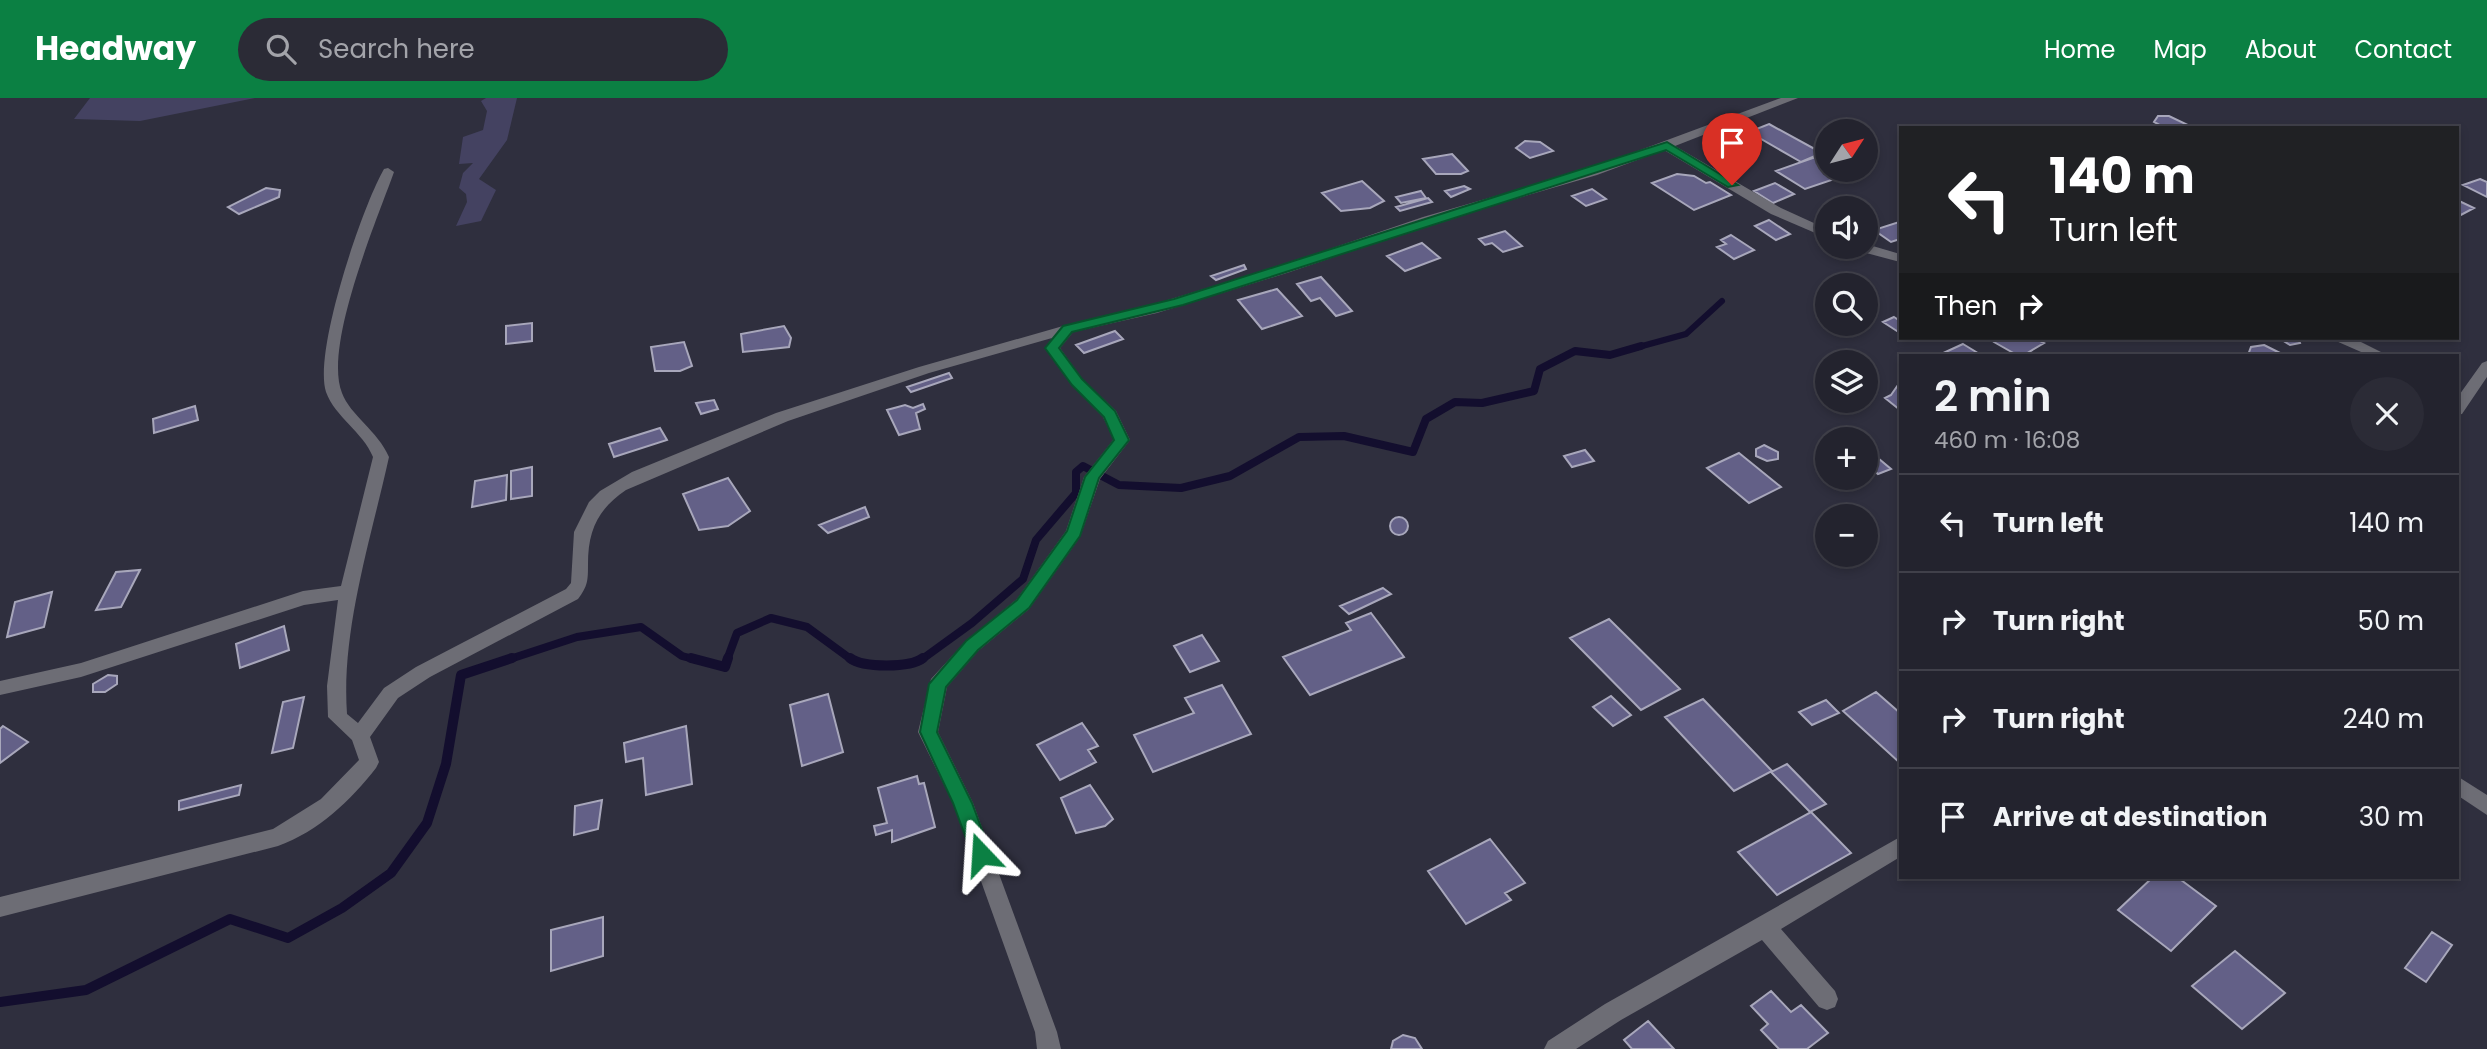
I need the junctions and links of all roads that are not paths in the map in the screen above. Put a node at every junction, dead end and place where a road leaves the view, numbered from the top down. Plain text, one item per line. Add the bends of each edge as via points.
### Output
1 (1792, 98) edge
2 (1667, 146) junction
3 (388, 172) dead end
4 (1815, 229) edge
5 (1878, 252) edge
6 (1899, 258) edge
7 (1068, 329) junction
8 (2346, 340) edge
9 (2378, 354) edge
10 (2487, 366) edge
11 (2462, 395) edge
12 (348, 592) junction
13 (0, 688) edge
14 (360, 736) junction
15 (2459, 785) edge
16 (2487, 806) edge
17 (1899, 847) edge
18 (0, 907) edge
19 (1765, 927) junction
20 (1827, 999) dead end
21 (1049, 1049) edge
22 (1556, 1049) edge

1 - 2 street
2 - 4 street via 1776,211
2 - 7 street via 1178,302
3 - 12 street via 342,299 331,370 333,392 377,444 381,457
5 - 6 street
7 - 14 street via 782,417 618,485 600,500 585,523 580,535 580,584 572,594 391,693
7 - 21 street via 1052,348 1110,415 1122,440 1092,477 1074,533 1023,604 972,646 938,684 928,732 962,803
8 - 9 street
10 - 11 street
12 - 13 street via 303,598 81,670
12 - 14 street via 336,686 338,717
14 - 18 street via 369,762 344,794 316,817 278,837
15 - 16 street
17 - 19 street
19 - 20 street
19 - 22 street

